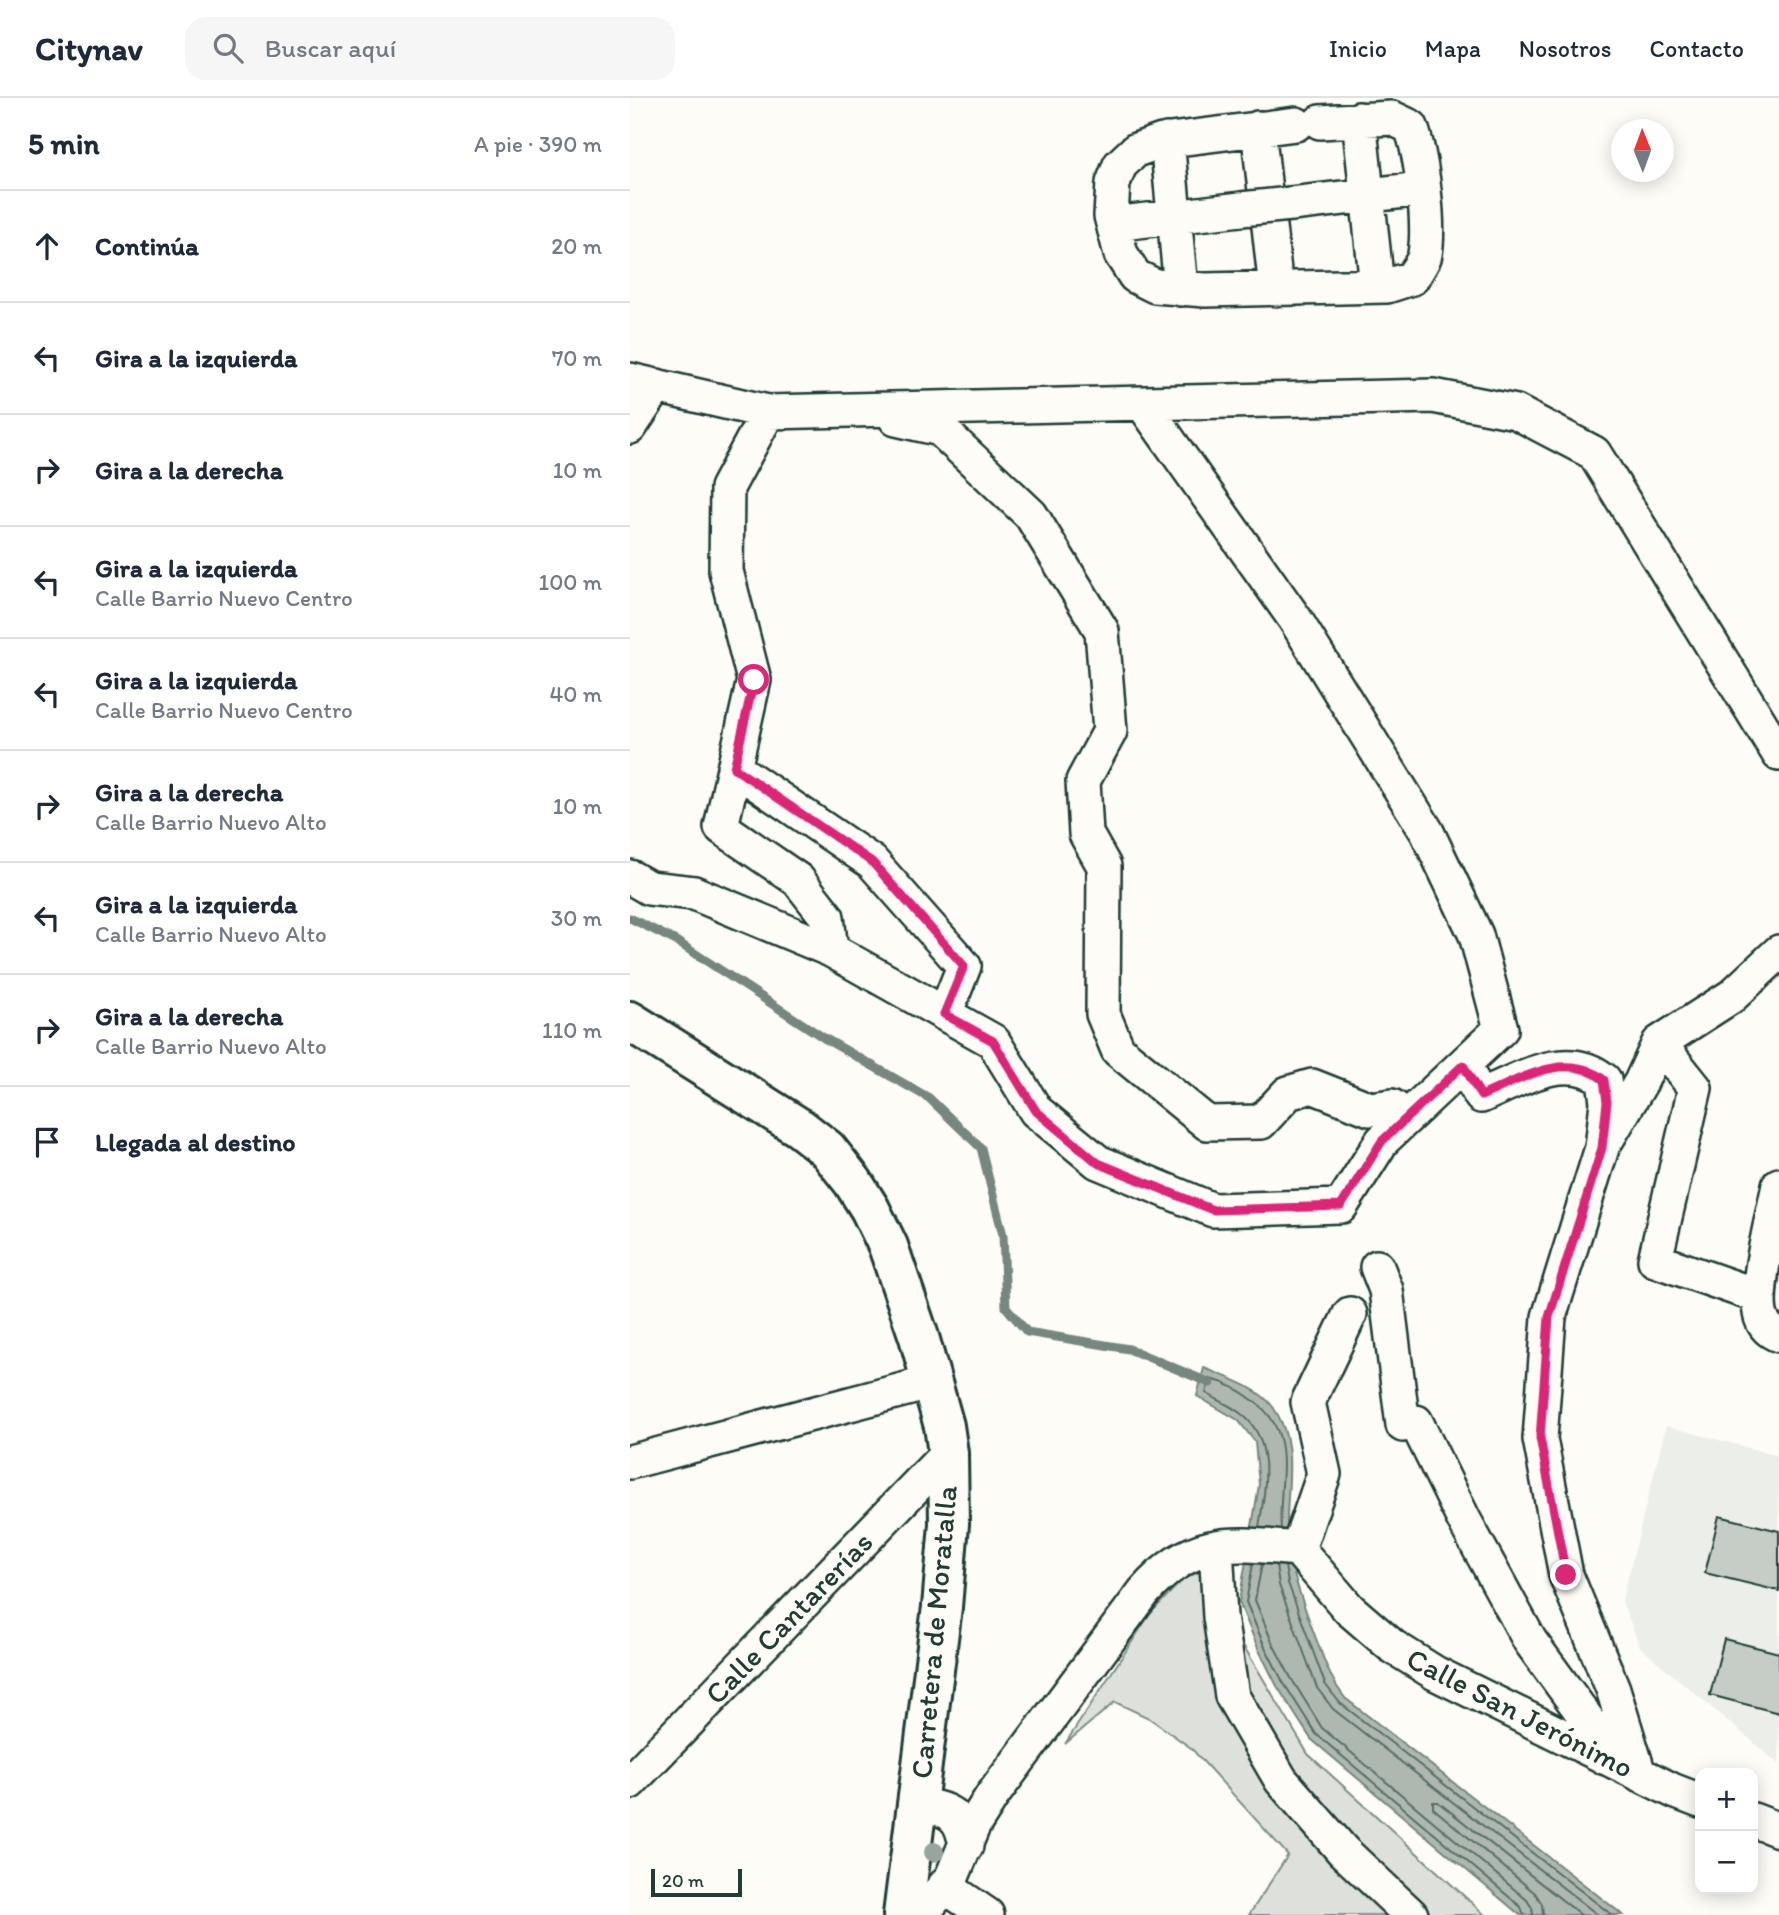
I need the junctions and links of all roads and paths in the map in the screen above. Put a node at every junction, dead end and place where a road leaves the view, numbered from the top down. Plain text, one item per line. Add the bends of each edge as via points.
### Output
1 (1359, 119) junction
2 (1258, 128) junction
3 (1167, 140) junction
4 (1422, 189) junction
5 (1366, 196) junction
6 (1174, 217) junction
7 (1113, 224) junction
8 (1377, 286) junction
9 (1181, 289) junction
10 (1276, 289) junction
11 (643, 383) edge
12 (1143, 404) junction
13 (856, 409) junction
14 (768, 412) junction
15 (630, 427) edge
16 (1779, 754) edge
17 (734, 768) junction
18 (630, 877) edge
19 (831, 950) junction
20 (1779, 952) edge
21 (944, 1014) junction
22 (630, 1021) edge
23 (1659, 1043) junction
24 (1463, 1065) junction
25 (1407, 1117) junction
26 (1602, 1148) junction
27 (1779, 1185) edge
28 (1377, 1267) dead end
29 (1758, 1296) junction
30 (1350, 1314) dead end
31 (1779, 1335) edge
32 (933, 1382) junction
33 (948, 1454) junction
34 (630, 1462) edge
35 (1232, 1546) junction
36 (1294, 1549) junction
37 (1606, 1758) junction
38 (1639, 1774) junction
39 (630, 1782) edge
40 (992, 1796) junction
41 (1695, 1799) edge
42 (927, 1806) junction
43 (1758, 1822) edge
44 (1779, 1830) edge
45 (966, 1846) junction
46 (911, 1861) junction
47 (946, 1887) junction
48 (903, 1915) edge
49 (921, 1915) edge
50 (987, 1915) edge
51 (1411, 1915) edge

1 - 2 street
1 - 4 street via 1392,118 1411,127 1418,145
1 - 5 street
2 - 3 street
2 - 10 street
3 - 6 street
3 - 7 street via 1136,150 1120,165 1113,183
4 - 5 street
4 - 8 street via 1425,257 1412,278
5 - 6 street, bridge
5 - 8 street
6 - 7 street
6 - 9 street
7 - 9 street via 1121,254 1135,276 1155,286
8 - 10 street
9 - 10 street
11 - 14 street
11 - 15 street
12 - 13 street
12 - 16 street via 1433,396 1517,412 1594,453
12 - 24 street via 1295,619 1427,832 1476,935 1501,1029
13 - 14 street
13 - 25 street via 940,429 1031,515 1102,631 1110,731 1083,781 1086,834 1104,866 1103,1014 1118,1050 1208,1123 1261,1122 1289,1093 1312,1086 1370,1109 1392,1106
14 - 17 street via 727,488 726,571 754,680
17 - 19 street via 721,827 798,880 827,917
17 - 21 street via 872,862 964,966
18 - 19 street via 649,888 694,893
19 - 21 street
20 - 23 street via 1732,996
21 - 25 street via 993,1041 1036,1111 1098,1163 1213,1210 1341,1206 1382,1141
22 - 32 main road, Carretera de Moratalla via 827,1149 870,1209 888,1246
23 - 26 street
23 - 29 street via 1695,1088 1655,1260
24 - 25 street
24 - 26 street via 1481,1096 1546,1069 1572,1065 1593,1071 1604,1080 1607,1102
26 - 38 street via 1549,1317 1540,1438 1566,1575 1613,1689
27 - 29 street
28 - 37 street via 1386,1290 1404,1425 1416,1422 1530,1641 1592,1726
29 - 31 street via 1761,1318 1770,1332
30 - 36 street via 1308,1402 1324,1474
32 - 33 main road, Carretera de Moratalla
32 - 34 street
33 - 39 street, Calle Cantarerías
33 - 42 main road, Carretera de Moratalla via 947,1556
35 - 36 street
35 - 40 street via 1182,1557 1160,1574
35 - 51 street via 1220,1617 1232,1696 1281,1780 1343,1851
36 - 37 street, Calle San Jerónimo via 1349,1609 1392,1646 1434,1673
37 - 38 street, Calle San Jerónimo
38 - 41 street, Calle San Jerónimo
40 - 42 street via 967,1804
40 - 45 street
42 - 45 street via 954,1816
42 - 46 main road, Carretera de Moratalla
43 - 44 street
45 - 47 street
46 - 47 street via 911,1883 916,1891 932,1895
46 - 48 main road, Carretera de Moratalla
47 - 49 street
47 - 50 street

